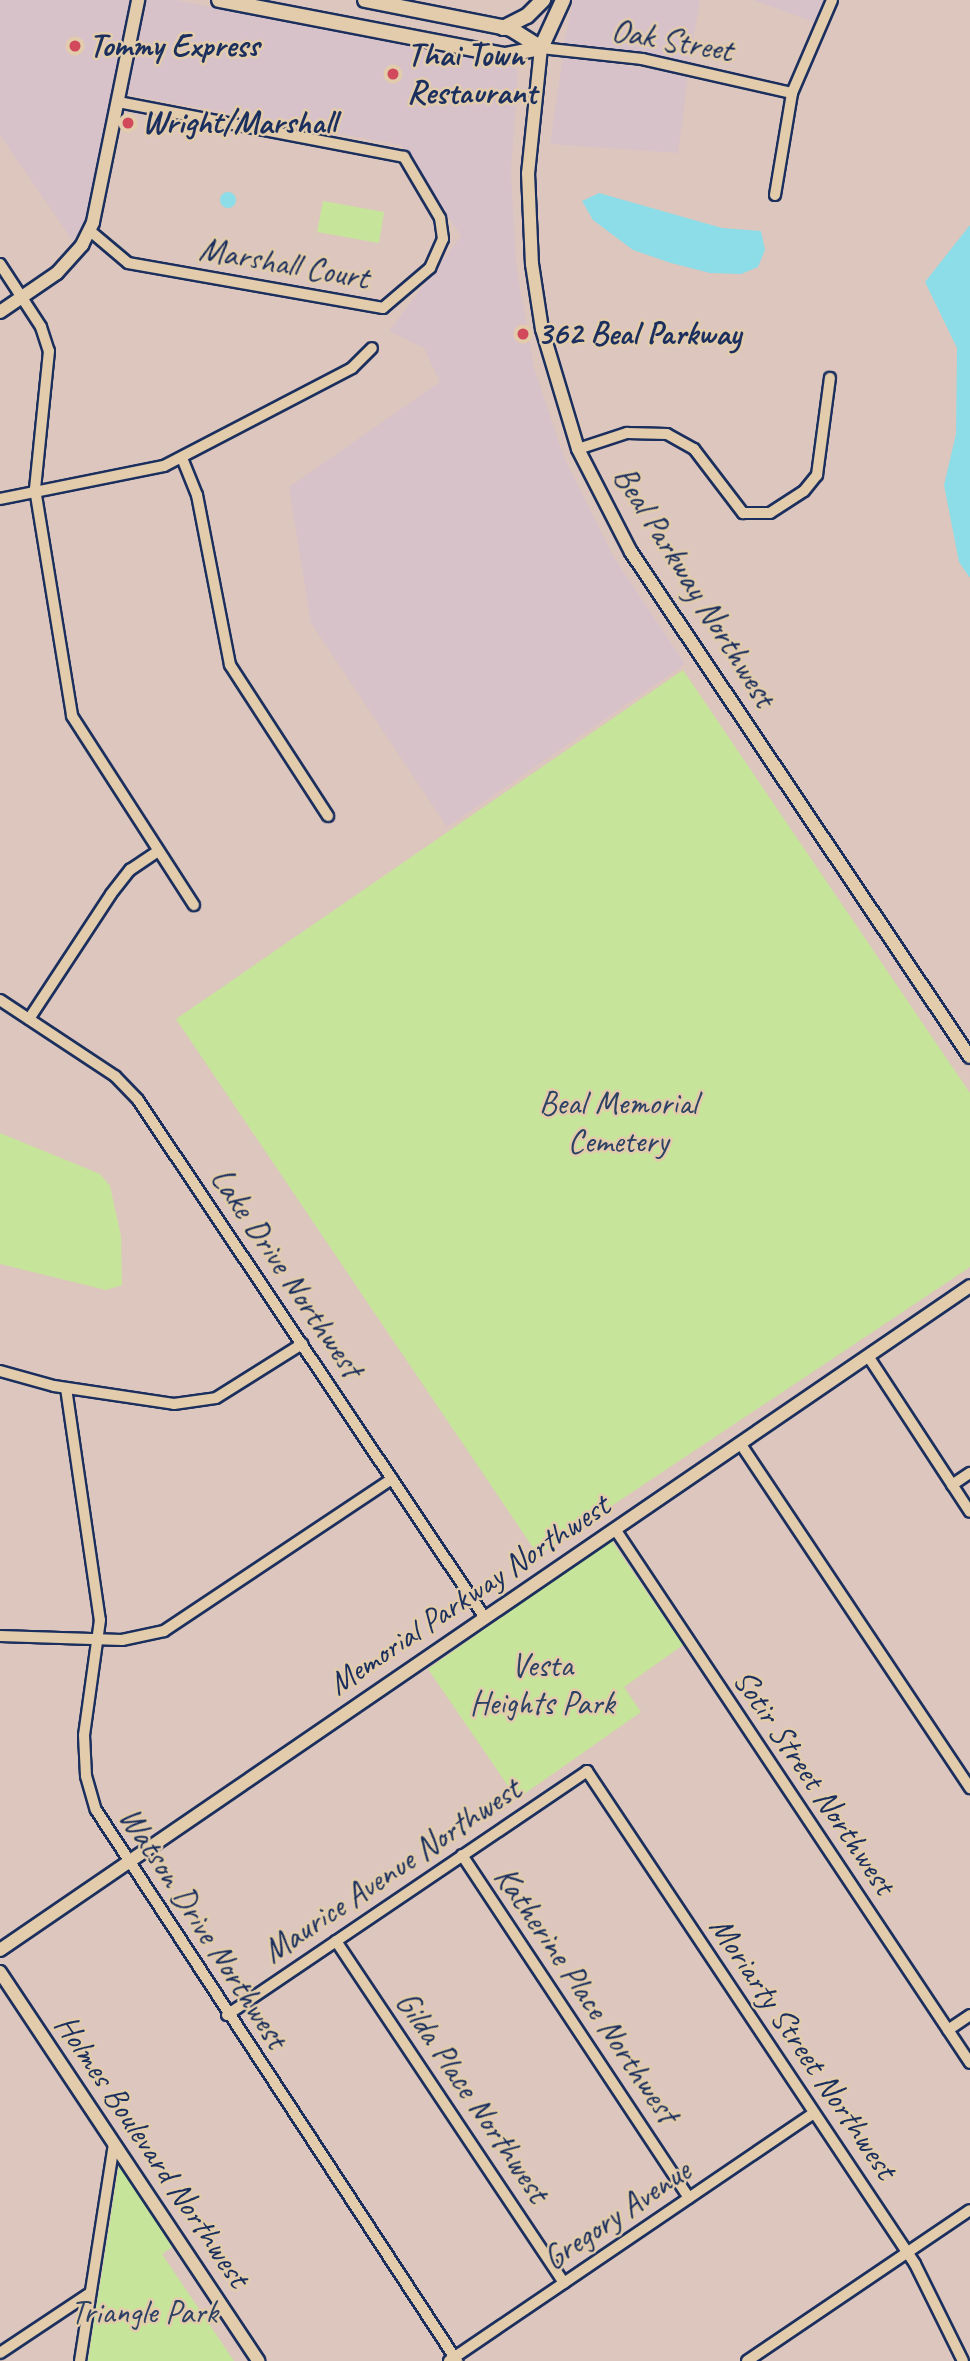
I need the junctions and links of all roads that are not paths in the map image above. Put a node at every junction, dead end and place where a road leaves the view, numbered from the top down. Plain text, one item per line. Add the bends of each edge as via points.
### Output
1 (138, 0) edge
2 (219, 0) edge
3 (269, 0) edge
4 (365, 0) edge
5 (545, 0) edge
6 (564, 0) edge
7 (832, 0) edge
8 (240, 4) junction
9 (503, 27) junction
10 (541, 48) junction
11 (792, 93) junction
12 (119, 102) junction
13 (775, 195) dead end
14 (89, 230) junction
15 (0, 264) edge
16 (23, 296) junction
17 (0, 312) edge
18 (372, 348) dead end
19 (830, 377) dead end
20 (578, 449) junction
21 (182, 458) junction
22 (35, 489) junction
23 (0, 499) edge
24 (328, 816) dead end
25 (157, 852) junction
26 (194, 905) dead end
27 (0, 1000) edge
28 (29, 1019) junction
29 (970, 1056) edge
30 (970, 1286) edge
31 (302, 1344) junction
32 (868, 1356) junction
33 (0, 1371) edge
34 (66, 1388) junction
35 (740, 1443) junction
36 (970, 1473) edge
37 (392, 1479) junction
38 (952, 1485) junction
39 (970, 1512) edge
40 (615, 1530) junction
41 (485, 1618) junction
42 (0, 1636) edge
43 (96, 1640) junction
44 (587, 1771) joint
45 (970, 1788) edge
46 (462, 1855) junction
47 (127, 1864) junction
48 (336, 1941) junction
49 (0, 1950) edge
50 (0, 1972) edge
51 (227, 2015) junction
52 (970, 2015) edge
53 (948, 2030) junction
54 (970, 2063) edge
55 (814, 2113) junction
56 (114, 2145) junction
57 (690, 2198) junction
58 (970, 2210) edge
59 (907, 2253) junction
60 (564, 2283) junction
61 (90, 2293) junction
62 (0, 2353) edge
63 (453, 2360) edge
64 (80, 2361) edge
65 (258, 2361) edge
66 (747, 2361) edge
67 (963, 2361) edge

1 - 12 street
2 - 8 main road
3 - 8 main road
4 - 9 main road
5 - 9 main road via 527,16
5 - 10 main road, Beal Parkway Northwest
6 - 10 main road, Beal Parkway Northwest
7 - 11 street
8 - 10 main road via 505,55
9 - 10 main road
10 - 11 street, Oak Street via 642,59
10 - 20 street, Beal Parkway Northwest via 528,173 532,264 542,329
11 - 13 street
12 - 14 street via 100,203
12 - 14 street, Marshall Court via 404,157 440,218 443,239 430,268 383,308 128,263
14 - 16 street via 57,274
15 - 16 street
16 - 17 street
16 - 22 street via 41,327 50,360
18 - 21 street via 352,369
19 - 20 street via 817,475 804,491 770,513 743,513 694,449 667,434 627,433
20 - 29 street, Beal Parkway Northwest via 631,552
21 - 22 street via 149,471
21 - 24 street via 197,495 230,665
22 - 23 street
22 - 25 street via 72,716
25 - 26 street
25 - 28 street via 130,870 111,894
27 - 28 street, Lake Drive Northwest
28 - 31 street, Lake Drive Northwest via 115,1076 138,1100
30 - 32 street, Memorial Parkway Northwest
31 - 34 street via 237,1388 209,1399 174,1404
31 - 37 street, Lake Drive Northwest
32 - 35 street, Memorial Parkway Northwest
32 - 38 street
33 - 34 street
34 - 43 street, Watson Drive Northwest via 100,1620
35 - 40 street, Memorial Parkway Northwest
35 - 45 street
36 - 38 street
37 - 41 street, Lake Drive Northwest
37 - 43 street via 176,1626 137,1639
38 - 39 street
40 - 41 street, Memorial Parkway Northwest
40 - 53 street, Sotir Street Northwest
41 - 47 street, Memorial Parkway Northwest
42 - 43 street
43 - 47 street, Watson Drive Northwest via 84,1759 96,1810
44 - 46 street, Maurice Avenue Northwest
44 - 55 street, Moriarty Street Northwest
46 - 48 street, Maurice Avenue Northwest
46 - 57 street, Katherine Place Northwest
47 - 49 street, Memorial Parkway Northwest
47 - 51 street, Watson Drive Northwest
48 - 51 street, Maurice Avenue Northwest
48 - 60 street, Gilda Place Northwest
50 - 56 street, Holmes Boulevard Northwest
51 - 63 street, Watson Drive Northwest
52 - 53 street
53 - 54 street, Sotir Street Northwest
55 - 57 street, Gregory Avenue
55 - 59 street, Moriarty Street Northwest
56 - 61 street
56 - 65 street, Holmes Boulevard Northwest
57 - 60 street, Gregory Avenue
58 - 59 street
59 - 66 street
59 - 67 street, Moriarty Street Northwest
60 - 63 street, Gregory Avenue
61 - 62 street
61 - 64 street

